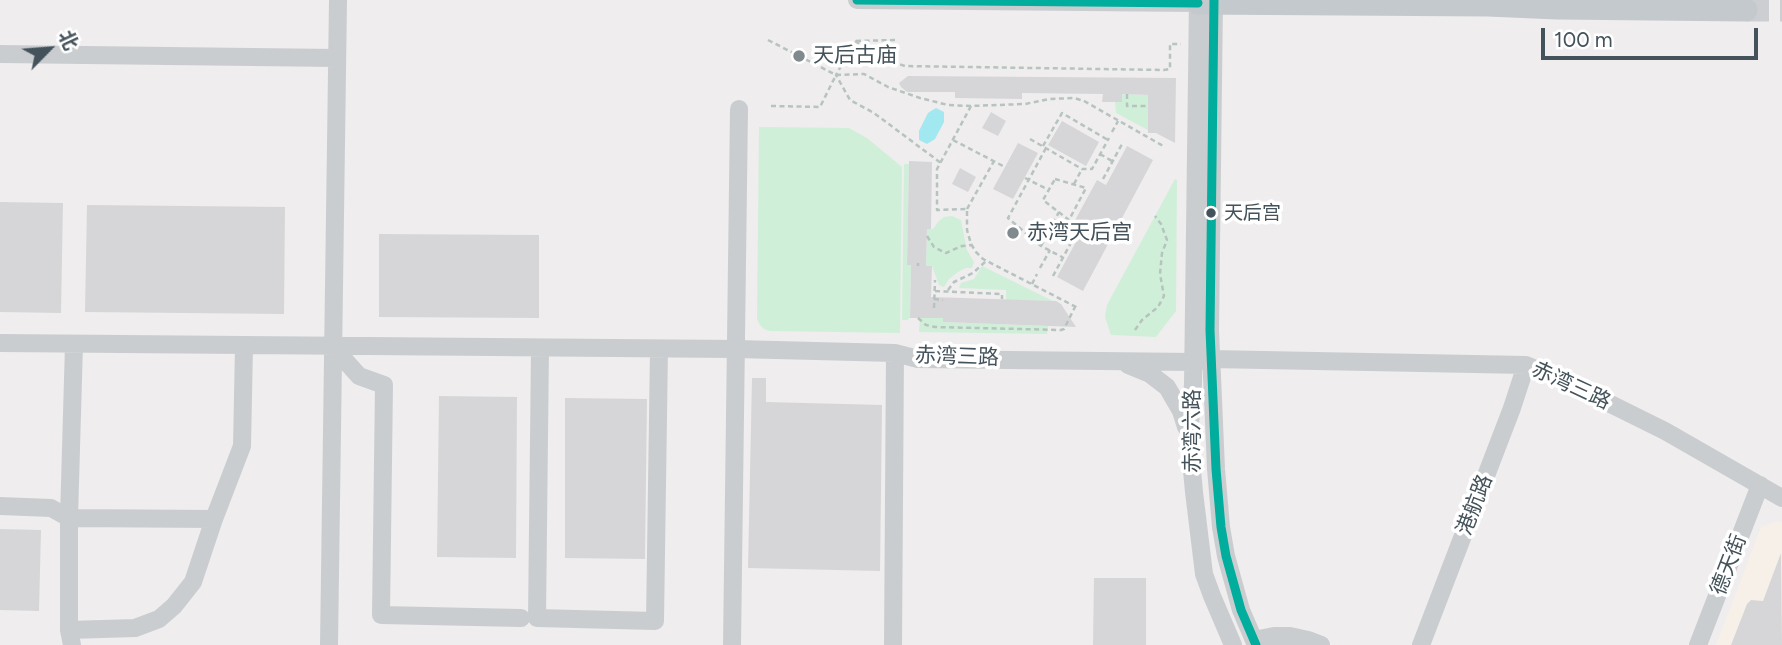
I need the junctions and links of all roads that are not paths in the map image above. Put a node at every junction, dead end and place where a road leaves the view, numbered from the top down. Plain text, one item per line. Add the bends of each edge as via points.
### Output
1 (338, 0) edge
2 (857, 0) edge
3 (1206, 2) edge
4 (1746, 10) tunnel mouth
5 (0, 54) edge
6 (337, 58) junction
7 (739, 109) dead end
8 (0, 343) edge
9 (74, 344) junction
10 (244, 346) junction
11 (333, 347) junction
12 (540, 348) junction
13 (659, 349) junction
14 (736, 349) junction
15 (895, 353) junction
16 (1199, 357) junction
17 (1114, 360) junction
18 (1526, 365) junction
19 (1189, 439) junction
20 (1760, 485) junction
21 (1782, 498) edge
22 (0, 506) edge
23 (69, 518) junction
24 (214, 519) junction
25 (521, 618) dead end
26 (71, 637) edge
27 (1255, 643) edge
28 (329, 645) edge
29 (733, 645) edge
30 (893, 645) edge
31 (1233, 645) edge
32 (1321, 645) edge
33 (1421, 645) edge
34 (1698, 645) edge

1 - 6 street
2 - 3 street
3 - 4 main road
3 - 16 street, 赤湾六路
5 - 6 street
6 - 11 street
7 - 14 street
8 - 9 street
9 - 10 street
9 - 23 street
10 - 11 street
10 - 24 street via 242,446
11 - 12 street
11 - 25 street via 359,376 384,385 381,615
11 - 28 street
12 - 13 street
12 - 13 street via 537,618 655,621
13 - 14 street
14 - 15 street
14 - 29 street
15 - 16 street, 赤湾三路 via 919,348
15 - 17 street, 赤湾三路 via 918,359
15 - 30 street
16 - 17 street, 赤湾三路
16 - 18 street, 赤湾三路
16 - 19 street, 赤湾六路
16 - 27 street, 赤湾六路 via 1221,527 1232,581
17 - 19 street via 1150,374 1167,387 1181,411
18 - 20 street, 赤湾三路 via 1665,431
18 - 33 street, 港航路
19 - 31 street, 赤湾六路 via 1205,574
20 - 21 street, 赤湾三路
20 - 34 street, 德天街
22 - 23 street via 51,508
23 - 24 street
23 - 26 street
24 - 26 street via 193,582 159,619 135,628
27 - 32 street via 1290,636

